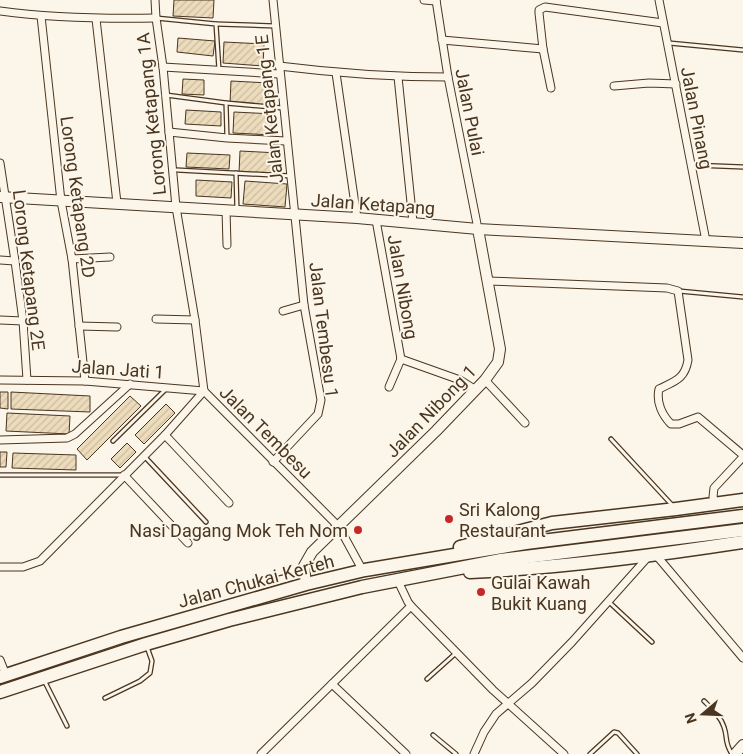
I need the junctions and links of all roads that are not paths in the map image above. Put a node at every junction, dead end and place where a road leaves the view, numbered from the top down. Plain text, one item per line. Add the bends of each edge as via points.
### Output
1 (155, 0) edge
2 (272, 0) edge
3 (424, 0) edge
4 (436, 0) edge
5 (659, 0) edge
6 (0, 11) edge
7 (41, 16) junction
8 (156, 18) junction
9 (96, 19) junction
10 (663, 23) junction
11 (216, 24) junction
12 (275, 26) junction
13 (442, 40) junction
14 (667, 43) junction
15 (543, 49) junction
16 (743, 50) edge
17 (163, 67) junction
18 (219, 70) junction
19 (279, 70) junction
20 (336, 73) junction
21 (398, 77) junction
22 (448, 77) junction
23 (676, 84) junction
24 (614, 86) dead end
25 (551, 88) dead end
26 (166, 95) junction
27 (226, 103) junction
28 (283, 108) junction
29 (170, 132) junction
30 (227, 138) junction
31 (286, 141) junction
32 (0, 163) edge
33 (691, 165) junction
34 (743, 167) edge
35 (177, 170) dead end
36 (236, 173) junction
37 (291, 176) junction
38 (2, 197) edge
39 (61, 201) junction
40 (117, 203) junction
41 (176, 207) junction
42 (226, 210) junction
43 (237, 211) junction
44 (296, 215) junction
45 (357, 218) junction
46 (376, 220) junction
47 (413, 222) junction
48 (478, 229) junction
49 (706, 241) junction
50 (743, 243) edge
51 (227, 245) dead end
52 (110, 257) dead end
53 (72, 259) junction
54 (0, 260) edge
55 (15, 260) junction
56 (488, 281) junction
57 (678, 291) junction
58 (743, 297) edge
59 (304, 305) junction
60 (283, 311) dead end
61 (156, 319) dead end
62 (0, 320) edge
63 (195, 320) junction
64 (22, 321) junction
65 (79, 326) junction
66 (117, 327) dead end
67 (401, 359) junction
68 (0, 380) edge
69 (27, 380) junction
70 (485, 380) junction
71 (85, 381) junction
72 (130, 384) junction
73 (390, 386) dead end
74 (167, 388) junction
75 (476, 390) junction
76 (204, 391) junction
77 (525, 423) dead end
78 (165, 435) junction
79 (612, 439) dead end
80 (0, 440) edge
81 (112, 441) dead end
82 (144, 455) junction
83 (743, 456) edge
84 (273, 462) junction
85 (0, 474) edge
86 (124, 475) junction
87 (743, 500) edge
88 (229, 503) dead end
89 (716, 504) junction
90 (676, 509) junction
91 (743, 516) edge
92 (206, 522) dead end
93 (339, 527) junction
94 (743, 530) edge
95 (743, 542) edge
96 (188, 543) dead end
97 (652, 556) junction
98 (0, 566) edge
99 (364, 571) junction
100 (428, 573) junction
101 (397, 579) junction
102 (306, 584) junction
103 (608, 601) junction
104 (411, 606) junction
105 (652, 642) dead end
106 (146, 644) junction
107 (456, 653) junction
108 (743, 658) edge
109 (0, 660) edge
110 (3, 676) edge
111 (44, 678) junction
112 (427, 679) dead end
113 (332, 684) junction
114 (0, 692) edge
115 (105, 698) dead end
116 (704, 701) dead end
117 (508, 704) junction
118 (67, 726) dead end
119 (433, 735) dead end
120 (743, 745) edge
121 (261, 754) edge
122 (406, 754) edge
123 (456, 754) edge
124 (474, 754) edge
125 (564, 754) edge
126 (590, 754) edge
127 (637, 754) edge
128 (733, 754) edge

1 - 8 street, Lorong Ketapang 1A
2 - 12 street, Jalan Ketapang 1E
3 - 4 street
4 - 13 street, Jalan Pulai
5 - 10 street, Jalan Pinang
6 - 7 street
7 - 9 street
7 - 39 street, Lorong Ketapang 2D
8 - 9 street
8 - 11 lane
8 - 17 street, Lorong Ketapang 1A
9 - 40 street
10 - 14 street, Jalan Pinang
10 - 15 street via 544,7 539,10
11 - 12 lane
11 - 18 lane
12 - 19 street, Jalan Ketapang 1E
13 - 15 street
13 - 22 street, Jalan Pulai
14 - 16 lane
14 - 23 street, Jalan Pinang
15 - 25 street
17 - 18 street
17 - 26 street, Lorong Ketapang 1A
18 - 19 street
19 - 20 street
19 - 28 street, Jalan Ketapang 1E
20 - 21 street
20 - 45 street
21 - 22 street
21 - 47 street
22 - 48 street, Jalan Pulai
23 - 24 street
23 - 33 street, Jalan Pinang
26 - 27 lane
26 - 29 street, Lorong Ketapang 1A
27 - 28 lane
27 - 30 lane
28 - 31 street, Jalan Ketapang 1E
29 - 30 street
29 - 41 street, Lorong Ketapang 1A
30 - 31 street
31 - 37 street, Jalan Ketapang 1E
32 - 38 street, Lorong Ketapang 2E
33 - 34 lane
33 - 49 street, Jalan Pinang
35 - 36 lane
36 - 37 lane
36 - 43 lane
37 - 44 street, Jalan Ketapang 1E
38 - 39 street, Jalan Ketapang
38 - 55 street, Lorong Ketapang 2E
39 - 40 street, Jalan Ketapang
39 - 53 street, Lorong Ketapang 2D
40 - 41 street, Jalan Ketapang
41 - 42 street, Jalan Ketapang
41 - 63 street, Jalan Tembesu
42 - 43 street, Jalan Ketapang
42 - 51 street
43 - 44 street, Jalan Ketapang
44 - 45 street, Jalan Ketapang
44 - 59 street, Jalan Tembesu 1
45 - 46 street, Jalan Ketapang
46 - 47 street, Jalan Ketapang
46 - 67 street, Jalan Nibong
47 - 48 street, Jalan Ketapang
48 - 49 street, Jalan Ketapang
48 - 56 street, Jalan Nibong 1
49 - 50 street, Jalan Ketapang
52 - 53 street
53 - 65 street, Lorong Ketapang 2D
54 - 55 street
55 - 64 street, Lorong Ketapang 2E
56 - 57 street
56 - 70 street, Jalan Nibong 1 via 500,349 498,362
57 - 58 lane
57 - 83 street via 688,360 680,378 659,389 657,397 665,418 672,424 679,424 698,417
59 - 60 street
59 - 84 street, Jalan Tembesu 1 via 321,400 318,414
61 - 63 street
62 - 64 street
63 - 76 street, Jalan Tembesu
64 - 69 street, Lorong Ketapang 2E
65 - 66 street
65 - 71 street, Lorong Ketapang 2D
67 - 73 street
67 - 75 street via 460,380
68 - 69 street, Jalan Jati 1
69 - 71 street, Jalan Jati 1
70 - 75 street, Jalan Nibong 1
70 - 77 street
71 - 72 street, Jalan Jati 1
72 - 74 street, Jalan Jati 1
72 - 80 street via 76,434 66,438
74 - 76 street, Jalan Jati 1
74 - 81 lane
75 - 93 street, Jalan Nibong 1
76 - 78 street
76 - 84 street, Jalan Tembesu
78 - 82 street
78 - 88 street
79 - 90 lane
82 - 86 street
82 - 92 lane
83 - 89 street via 714,488
84 - 93 street, Jalan Tembesu
85 - 86 lane
86 - 96 street
86 - 98 street via 40,561 23,567
87 - 89 highway
89 - 90 highway
90 - 99 highway via 552,523
91 - 99 highway, Jalan Chukai-Kerteh via 526,543
93 - 99 street, Jalan Tembesu
93 - 102 street, Jalan Nibong 1 via 312,552 304,566
94 - 100 highway, Jalan Chukai-Kerteh via 501,560
95 - 97 highway
97 - 100 highway via 562,567
97 - 103 street
97 - 108 street
99 - 102 highway, Jalan Chukai-Kerteh
100 - 101 highway, Jalan Chukai-Kerteh
101 - 104 street
101 - 106 highway, Jalan Chukai-Kerteh
102 - 110 highway, Jalan Chukai-Kerteh via 120,637
103 - 105 lane
103 - 117 street via 532,683
104 - 107 street
104 - 113 street
106 - 111 highway, Jalan Chukai-Kerteh
106 - 115 lane via 152,661 150,673
107 - 112 lane
107 - 117 street
109 - 110 street
111 - 114 highway, Jalan Chukai-Kerteh
111 - 118 lane
113 - 121 street
113 - 122 street
116 - 128 lane via 718,715 726,743
117 - 124 street via 496,714
117 - 125 street
119 - 123 lane
120 - 128 street
126 - 127 lane via 614,732

